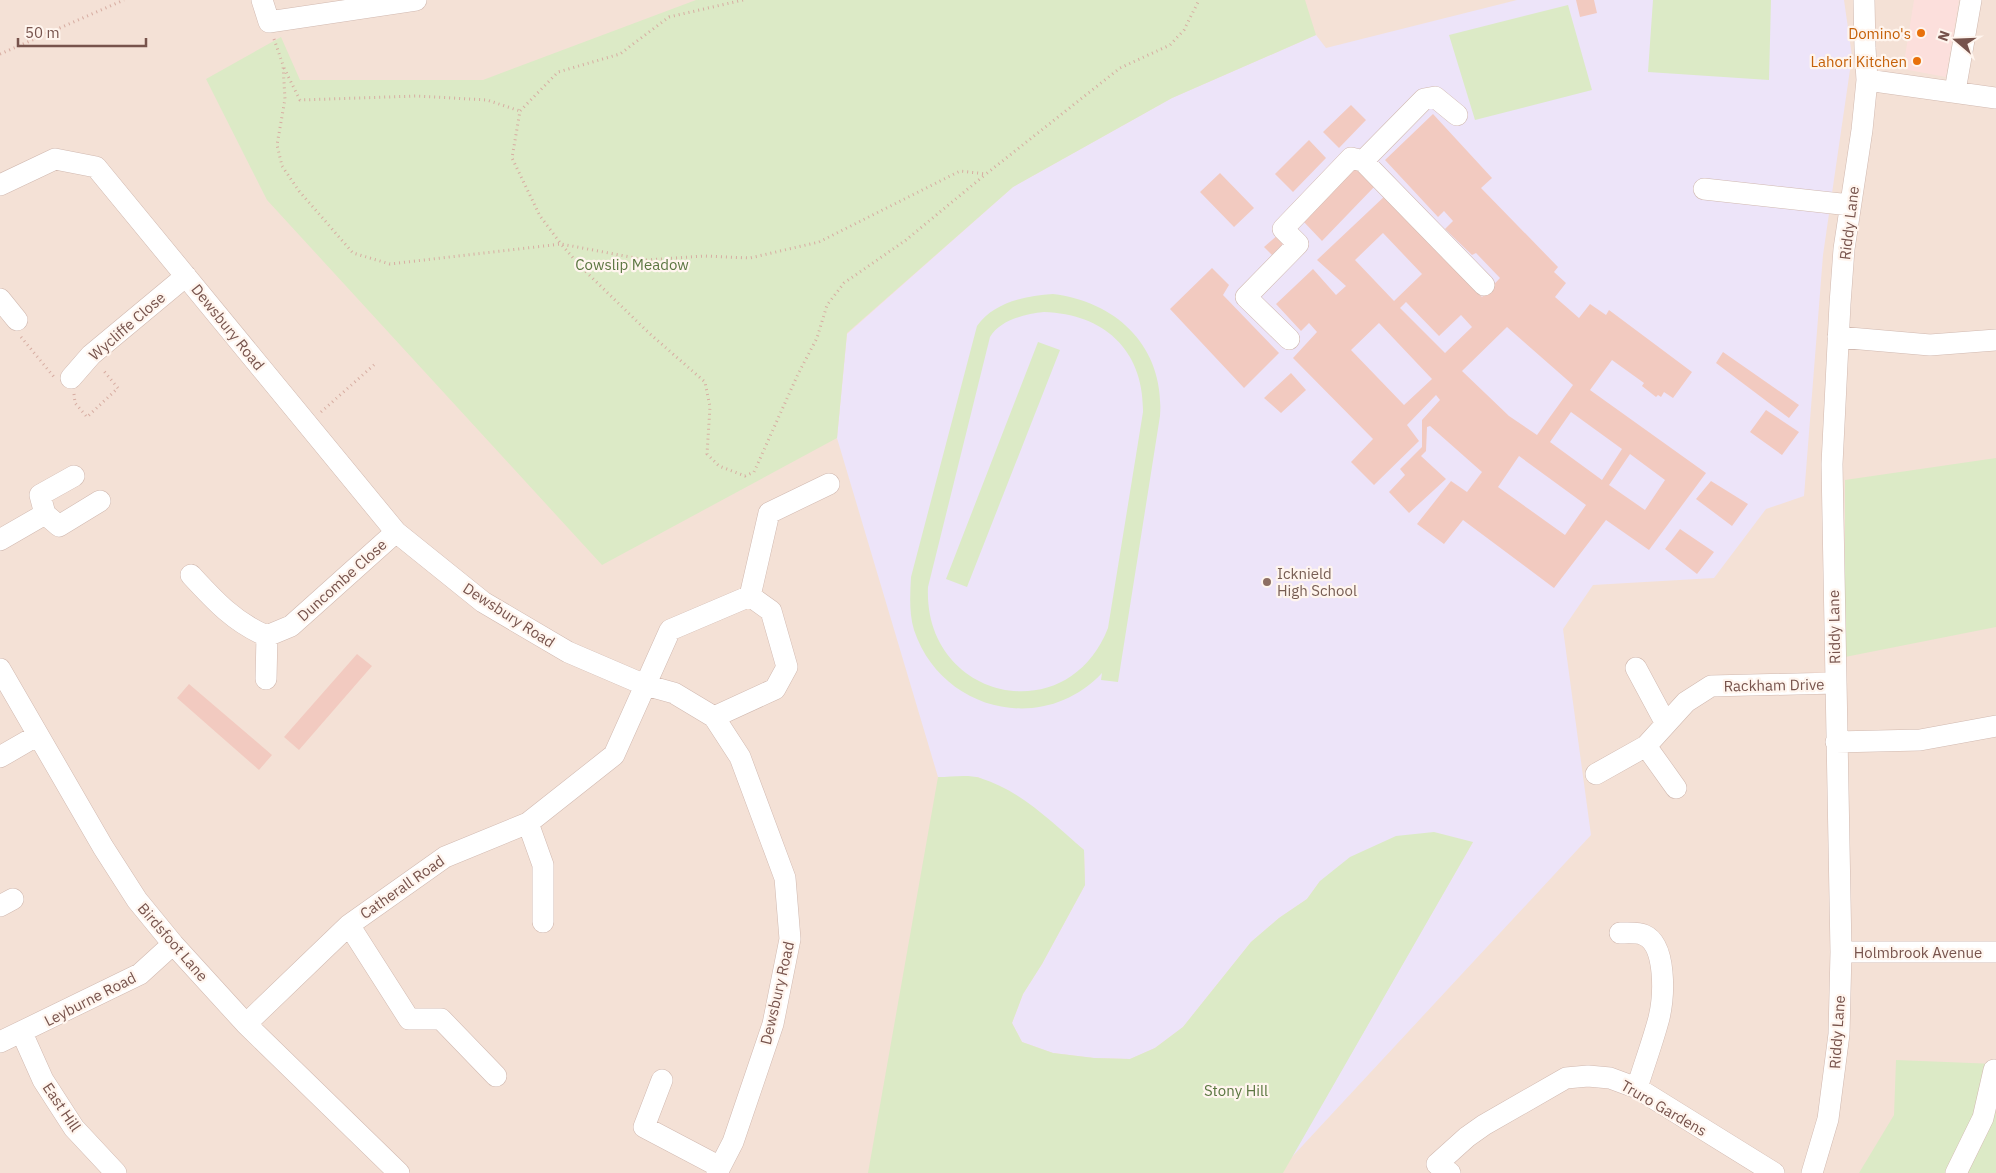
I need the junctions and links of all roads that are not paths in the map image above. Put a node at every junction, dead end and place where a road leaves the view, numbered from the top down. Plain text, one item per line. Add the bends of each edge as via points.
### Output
1 (262, 0) edge
2 (1864, 0) edge
3 (1878, 0) edge
4 (1971, 0) edge
5 (408, 1) edge
6 (1867, 80) junction
7 (1955, 92) junction
8 (1996, 98) edge
9 (1457, 115) dead end
10 (1363, 162) junction
11 (0, 185) edge
12 (1704, 189) dead end
13 (1850, 205) junction
14 (186, 276) junction
15 (1484, 285) dead end
16 (0, 300) edge
17 (17, 320) dead end
18 (1838, 337) junction
19 (1288, 339) dead end
20 (1996, 340) edge
21 (71, 378) dead end
22 (74, 476) dead end
23 (829, 484) dead end
24 (100, 501) dead end
25 (45, 514) junction
26 (396, 532) junction
27 (0, 540) edge
28 (191, 575) dead end
29 (750, 596) junction
30 (267, 636) junction
31 (1636, 668) dead end
32 (0, 669) edge
33 (266, 679) dead end
34 (1835, 683) junction
35 (645, 685) junction
36 (714, 717) junction
37 (1666, 722) junction
38 (1996, 726) edge
39 (38, 735) junction
40 (1836, 742) junction
41 (1646, 746) junction
42 (0, 757) edge
43 (1596, 774) dead end
44 (1676, 788) dead end
45 (528, 823) junction
46 (543, 922) dead end
47 (350, 924) junction
48 (1620, 933) dead end
49 (173, 944) junction
50 (1841, 952) junction
51 (1996, 952) edge
52 (246, 1024) junction
53 (22, 1033) junction
54 (0, 1042) edge
55 (1994, 1070) dead end
56 (496, 1076) dead end
57 (662, 1080) dead end
58 (1637, 1088) junction
59 (719, 1170) edge
60 (1438, 1170) edge
61 (116, 1173) edge
62 (399, 1173) edge
63 (1774, 1173) edge
64 (1812, 1173) edge
65 (1956, 1173) edge

1 - 5 street via 269,22
2 - 6 street, Riddy Lane
3 - 6 street, Riddy Lane via 1876,49
4 - 7 street
6 - 7 street
6 - 13 street, Riddy Lane
7 - 8 street
9 - 10 street via 1436,97 1424,99
10 - 15 street
10 - 19 street via 1352,158 1283,229 1298,244 1246,297
11 - 14 street, Dewsbury Road via 55,159 96,167
12 - 13 street
13 - 18 street, Riddy Lane
14 - 21 street, Wycliffe Close via 91,356
14 - 26 street, Dewsbury Road
16 - 17 street
18 - 20 street via 1930,345
18 - 34 street, Riddy Lane via 1832,464
22 - 25 street via 40,496
23 - 29 street via 769,513
24 - 25 street via 59,526
25 - 27 street
26 - 30 street, Duncombe Close via 291,626
26 - 35 street, Dewsbury Road via 483,602 568,652
28 - 30 street via 221,608 250,629
29 - 35 street, Catherall Road via 670,630
29 - 36 street via 771,610 787,667 775,690
30 - 33 street
31 - 37 street
32 - 39 street, Birdsfoot Lane
34 - 37 street, Rackham Drive via 1711,686 1686,702
34 - 40 street, Riddy Lane
35 - 36 street, Dewsbury Road via 674,693
35 - 45 street, Catherall Road via 614,755
36 - 59 street, Dewsbury Road via 740,757 786,878 790,939 772,1024 733,1142
37 - 41 street, Rackham Drive
38 - 40 street via 1920,740
39 - 42 street
39 - 49 street, Birdsfoot Lane via 132,892
40 - 50 street, Riddy Lane
41 - 43 street, Rackham Drive
41 - 44 street
45 - 46 street via 543,865
45 - 47 street, Catherall Road via 445,857
47 - 52 street, Catherall Road
47 - 56 street via 408,1018 442,1019
48 - 58 street via 1643,934 1655,943 1660,957 1660,1016
49 - 52 street, Birdsfoot Lane
49 - 53 street, Leyburne Road via 140,974
50 - 51 street, Holmbrook Avenue
50 - 64 street, Riddy Lane via 1839,1034 1828,1119
52 - 62 street, Birdsfoot Lane
53 - 54 street, Leyburne Road
53 - 61 street, East Hill via 43,1080 74,1128
55 - 65 street via 1982,1118
57 - 59 street via 644,1126
58 - 60 street, Truro Gardens via 1610,1078 1566,1078 1467,1137
58 - 63 street, Truro Gardens

